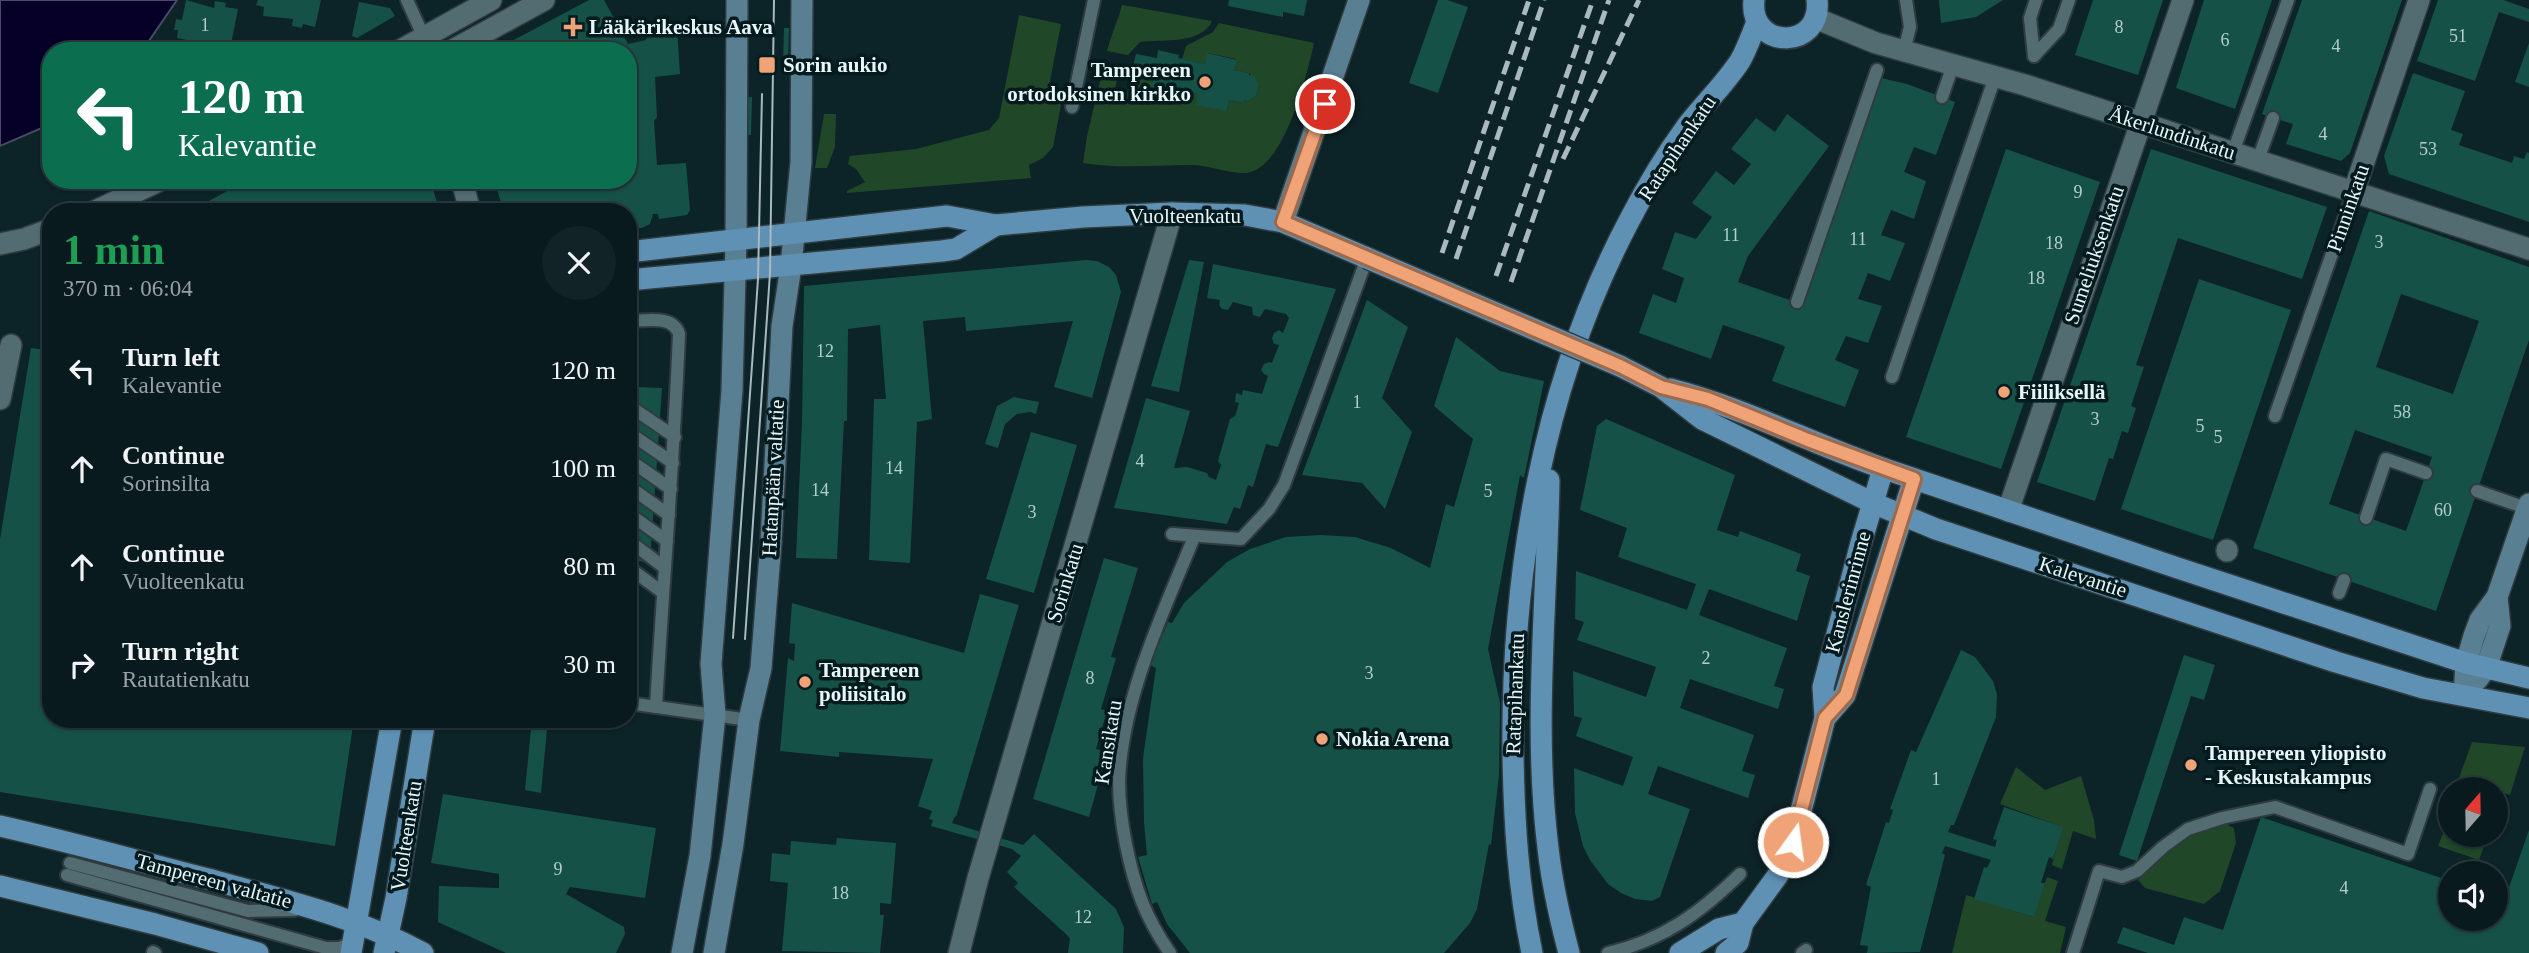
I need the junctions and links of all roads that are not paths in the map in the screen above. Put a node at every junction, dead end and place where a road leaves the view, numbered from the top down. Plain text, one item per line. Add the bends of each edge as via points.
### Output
1 (407, 0) edge
2 (491, 0) edge
3 (544, 0) edge
4 (737, 0) edge
5 (802, 0) edge
6 (1094, 0) edge
7 (1359, 0) edge
8 (1754, 0) edge
9 (1906, 0) edge
10 (2036, 0) edge
11 (2069, 0) edge
12 (2183, 0) edge
13 (2288, 0) edge
14 (2419, 0) edge
15 (1816, 9) edge
16 (1758, 22) junction
17 (1779, 37) junction
18 (426, 42) edge
19 (430, 42) edge
20 (467, 42) edge
21 (1904, 51) junction
22 (1741, 60) junction
23 (1953, 65) junction
24 (1877, 70) dead end
25 (1995, 77) junction
26 (1942, 97) dead end
27 (1072, 107) dead end
28 (2273, 118) dead end
29 (2140, 122) junction
30 (2233, 152) junction
31 (2258, 160) junction
32 (142, 189) edge
33 (2354, 191) junction
34 (112, 203) edge
35 (1172, 213) junction
36 (1283, 222) junction
37 (996, 225) junction
38 (794, 232) junction
39 (42, 239) edge
40 (736, 239) junction
41 (0, 244) edge
42 (2529, 249) edge
43 (637, 251) edge
44 (1367, 258) junction
45 (791, 266) junction
46 (734, 270) junction
47 (637, 279) edge
48 (1797, 302) dead end
49 (637, 321) edge
50 (11, 345) dead end
51 (1620, 366) joint
52 (1892, 377) dead end
53 (1661, 387) junction
54 (0, 399) edge
55 (637, 411) edge
56 (2275, 416) dead end
57 (1549, 436) junction
58 (675, 437) junction
59 (637, 438) edge
60 (673, 463) junction
61 (637, 464) edge
62 (1883, 469) junction
63 (2426, 473) dead end
64 (1914, 479) junction
65 (671, 489) junction
66 (2477, 491) dead end
67 (637, 492) edge
68 (1873, 503) junction
69 (2528, 507) edge
70 (2008, 511) junction
71 (669, 515) junction
72 (1902, 515) junction
73 (2366, 518) dead end
74 (637, 520) edge
75 (1172, 534) dead end
76 (1194, 537) junction
77 (667, 541) junction
78 (637, 547) edge
79 (665, 568) junction
80 (637, 574) edge
81 (2344, 579) dead end
82 (662, 592) junction
83 (2339, 593) dead end
84 (2476, 666) junction
85 (2529, 678) edge
86 (2464, 695) junction
87 (637, 704) edge
88 (656, 707) junction
89 (2529, 708) edge
90 (715, 715) junction
91 (1825, 718) junction
92 (749, 720) junction
93 (391, 728) edge
94 (424, 728) edge
95 (2430, 789) dead end
96 (0, 826) edge
97 (1740, 874) dead end
98 (0, 886) edge
99 (316, 909) junction
100 (1743, 923) junction
101 (367, 939) edge
102 (257, 953) edge
103 (423, 953) edge
104 (682, 953) edge
105 (714, 953) edge
106 (959, 953) edge
107 (1170, 953) edge
108 (1532, 953) edge
109 (1569, 953) edge
110 (1608, 953) edge
111 (1680, 953) edge
112 (1726, 953) edge
113 (2073, 953) edge

1 - 18 lane
2 - 19 street
3 - 20 street
4 - 40 main road
5 - 38 main road, Hatanpään valtatie via 801,162
6 - 27 lane
7 - 36 main road
8 - 16 main road
9 - 21 lane via 1910,27
10 - 11 lane via 2030,18 2034,57 2060,29
12 - 29 street, Sumeliuksenkatu
13 - 30 lane
14 - 33 street, Pinninkatu
15 - 17 main road, Ratapihankatu via 1805,32
15 - 21 street, Åkerlundinkatu via 1864,38
16 - 17 main road
16 - 22 main road, Ratapihankatu
17 - 22 main road, Ratapihankatu
21 - 23 street, Åkerlundinkatu
22 - 57 main road, Ratapihankatu via 1672,148 1627,224 1577,337
23 - 25 street, Åkerlundinkatu
23 - 26 lane
24 - 48 lane
25 - 29 street, Åkerlundinkatu
25 - 52 lane
28 - 31 lane
29 - 30 street, Åkerlundinkatu
29 - 70 street, Sumeliuksenkatu
30 - 31 street, Åkerlundinkatu
31 - 33 street, Åkerlundinkatu
32 - 34 street
33 - 42 street, Åkerlundinkatu
33 - 56 lane, Pinninkatu
35 - 36 main road, Vuolteenkatu via 1230,214
35 - 37 main road, Vuolteenkatu
35 - 106 street, Sorinkatu
36 - 44 main road, Vuolteenkatu
37 - 38 main road, Vuolteenkatu via 947,216
37 - 45 main road, Vuolteenkatu via 956,249
38 - 40 main road, Vuolteenkatu
38 - 45 main road, Hatanpään valtatie
39 - 41 street
40 - 43 main road, Vuolteenkatu
40 - 46 main road
44 - 51 main road, Vuolteenkatu, bridge
44 - 76 lane via 1284,485 1241,539
45 - 46 main road, Vuolteenkatu
45 - 92 main road, Hatanpään valtatie via 782,326 761,668
46 - 47 main road, Vuolteenkatu
46 - 90 main road via 732,390 711,664
49 - 58 lane via 664,321 680,334
50 - 54 street
51 - 53 main road, Kalevantie
53 - 62 main road, Kalevantie via 1708,399
53 - 68 main road, Kalevantie via 1702,419
55 - 58 lane
57 - 108 main road, Ratapihankatu via 1520,592 1513,680 1517,859
57 - 109 main road, Ratapihankatu via 1544,792 1550,860
58 - 60 lane
59 - 60 lane
60 - 65 lane
61 - 65 lane
62 - 64 main road, Kalevantie
62 - 68 main road, Kanslerinrinne
63 - 73 lane via 2386,459
64 - 70 main road, Kalevantie
64 - 72 main road, Kanslerinrinne
65 - 71 lane
66 - 69 lane
67 - 71 lane
68 - 72 main road, Kalevantie
68 - 91 main road, Kanslerinrinne via 1823,687
69 - 84 main road via 2497,597 2500,626
70 - 84 main road, Kalevantie
71 - 77 lane
72 - 86 main road, Kalevantie via 2336,662
72 - 91 main road, Kanslerinrinne via 1846,695
74 - 77 lane
75 - 76 lane
76 - 107 lane, Kansikatu via 1142,664 1119,767 1122,821 1138,894
77 - 79 lane
78 - 79 lane
79 - 82 lane
80 - 82 lane
81 - 83 lane
82 - 88 lane
84 - 85 main road, Kalevantie
84 - 86 main road
86 - 89 main road, Kalevantie
87 - 88 lane
88 - 90 lane
90 - 92 lane
90 - 104 main road via 700,856
91 - 100 main road, Kanslerinrinne via 1788,854
92 - 105 main road, Hatanpään valtatie
93 - 101 main road, Vuolteenkatu
94 - 101 main road, Vuolteenkatu via 395,906
95 - 113 lane via 2408,854 2275,807 2188,829 2137,871 2122,877 2099,871
96 - 99 main road, Tampereen valtatie
97 - 110 lane via 1669,931
98 - 102 main road
99 - 101 main road, Tampereen valtatie
99 - 101 lane via 248,911 68,869 326,948
100 - 111 main road via 1719,929
100 - 112 main road, Kanslerinrinne via 1738,943
101 - 103 main road, Tampereen valtatie

